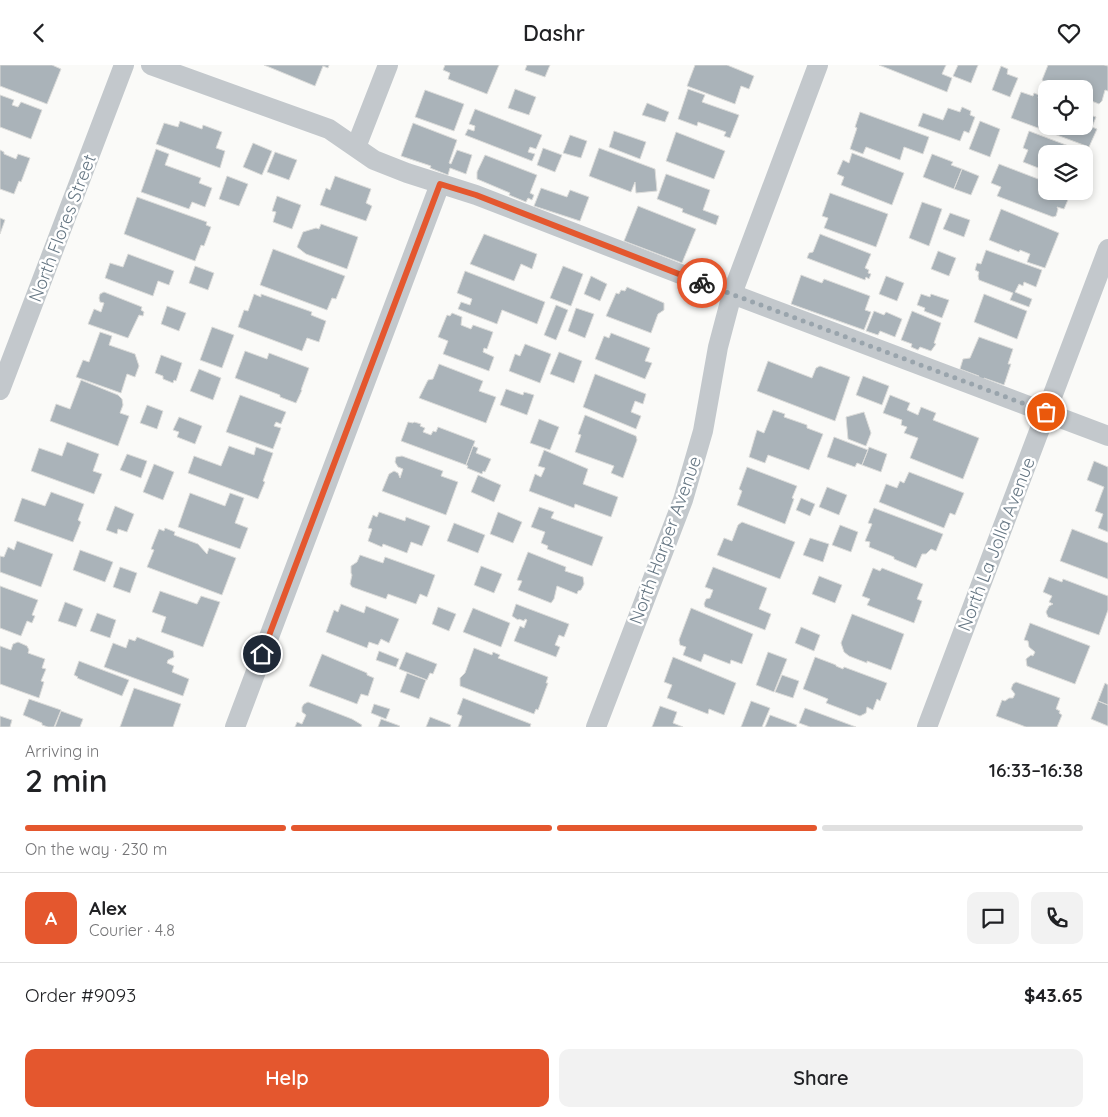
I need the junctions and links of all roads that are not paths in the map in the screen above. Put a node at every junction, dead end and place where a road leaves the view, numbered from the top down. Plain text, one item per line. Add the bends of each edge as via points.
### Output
1 (124, 65) edge
2 (151, 65) edge
3 (388, 65) edge
4 (818, 65) edge
5 (356, 147) junction
6 (440, 184) junction
7 (1108, 249) edge
8 (732, 294) junction
9 (0, 390) edge
10 (1046, 412) junction
11 (1108, 436) edge
12 (235, 727) edge
13 (596, 727) edge
14 (927, 727) edge

1 - 9 street, North Flores Street
2 - 5 street via 329,129
3 - 5 street
4 - 8 street, North Harper Avenue
5 - 6 street via 374,160
6 - 8 street
6 - 12 street
7 - 10 street, North La Jolla Avenue
8 - 10 street
8 - 13 street, North Harper Avenue via 718,347 703,431 683,500
10 - 11 street
10 - 14 street, North La Jolla Avenue

